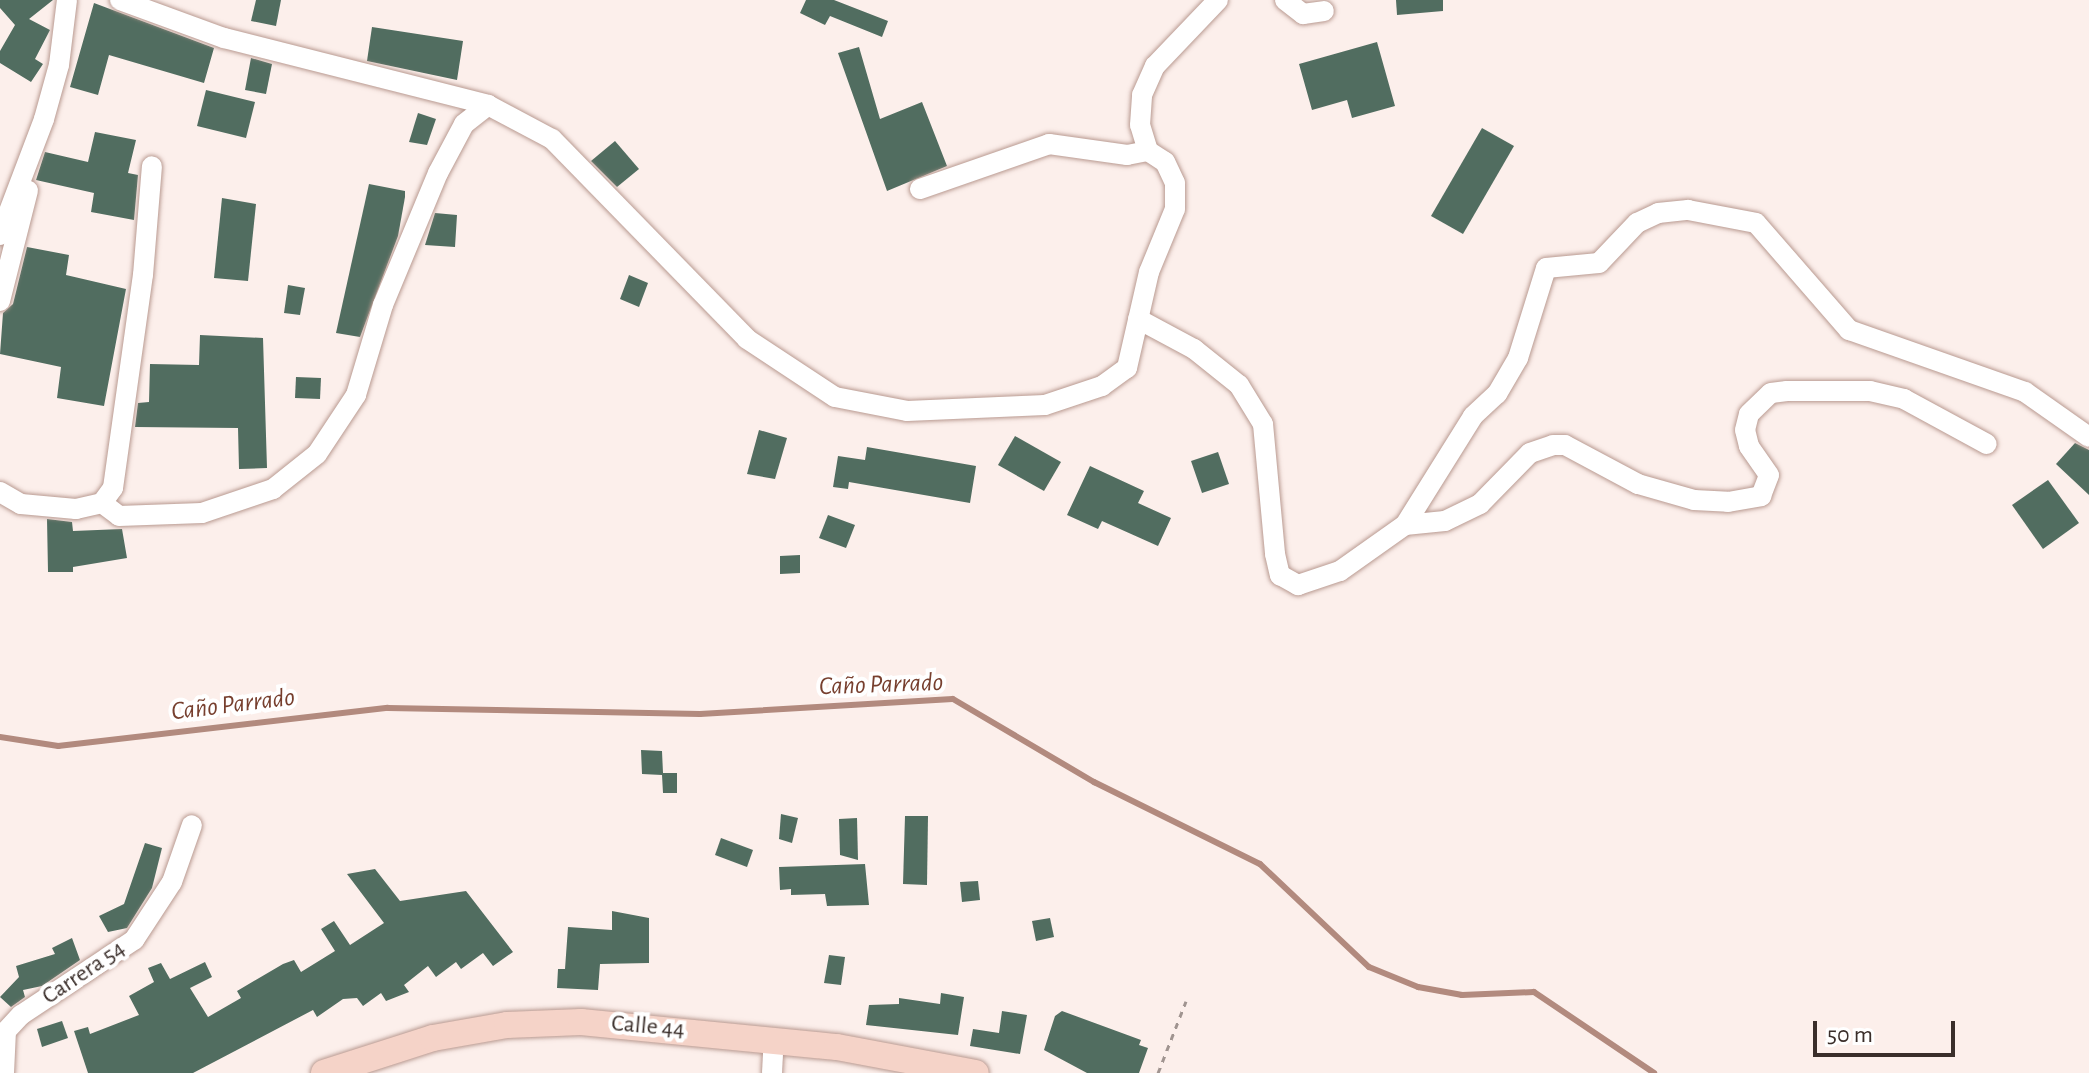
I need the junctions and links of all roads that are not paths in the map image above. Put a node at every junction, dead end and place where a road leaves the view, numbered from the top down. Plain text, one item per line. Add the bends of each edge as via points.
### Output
1 (67, 0) edge
2 (120, 0) edge
3 (1218, 0) edge
4 (1285, 0) edge
5 (1324, 11) dead end
6 (488, 105) junction
7 (1148, 151) junction
8 (152, 166) dead end
9 (24, 176) junction
10 (920, 189) dead end
11 (0, 235) edge
12 (0, 301) edge
13 (1138, 319) junction
14 (2089, 437) edge
15 (1987, 444) dead end
16 (0, 492) edge
17 (102, 503) junction
18 (1405, 525) junction
19 (192, 825) dead end
20 (774, 1040) junction
21 (4, 1073) edge
22 (324, 1073) edge
23 (772, 1073) edge
24 (976, 1073) edge

1 - 9 street via 59,65
2 - 6 street via 224,38
3 - 7 street via 1155,66 1142,95 1140,125
4 - 5 street via 1303,14
6 - 13 street via 552,139 747,339 835,397 907,411 1045,405 1102,386 1127,368
6 - 17 street via 464,124 438,173 383,305 356,395 317,454 273,489 202,513 119,516
7 - 10 street via 1127,155 1049,144
7 - 13 street via 1165,162 1175,183 1175,209 1149,272
8 - 17 street via 143,275 113,488
9 - 11 street
9 - 12 street via 30,184
13 - 18 street via 1194,349 1239,385 1263,424 1275,554 1287,583 1315,582 1340,571
14 - 18 street via 2025,392 1849,330 1763,227 1745,218 1674,210 1637,223 1599,263 1546,268 1518,358 1497,394 1466,427
15 - 18 street via 1904,399 1870,391 1771,393 1749,414 1745,430 1769,475 1761,496 1728,502 1694,500 1638,484 1565,445 1553,445 1530,453 1480,504 1445,521
16 - 17 street via 32,506 76,509
19 - 21 street, Carrera 54 via 172,882 134,940 21,1015 6,1031
20 - 22 main road, Calle 44 via 618,1024 519,1024 433,1038
20 - 23 street
20 - 24 main road, Calle 44

